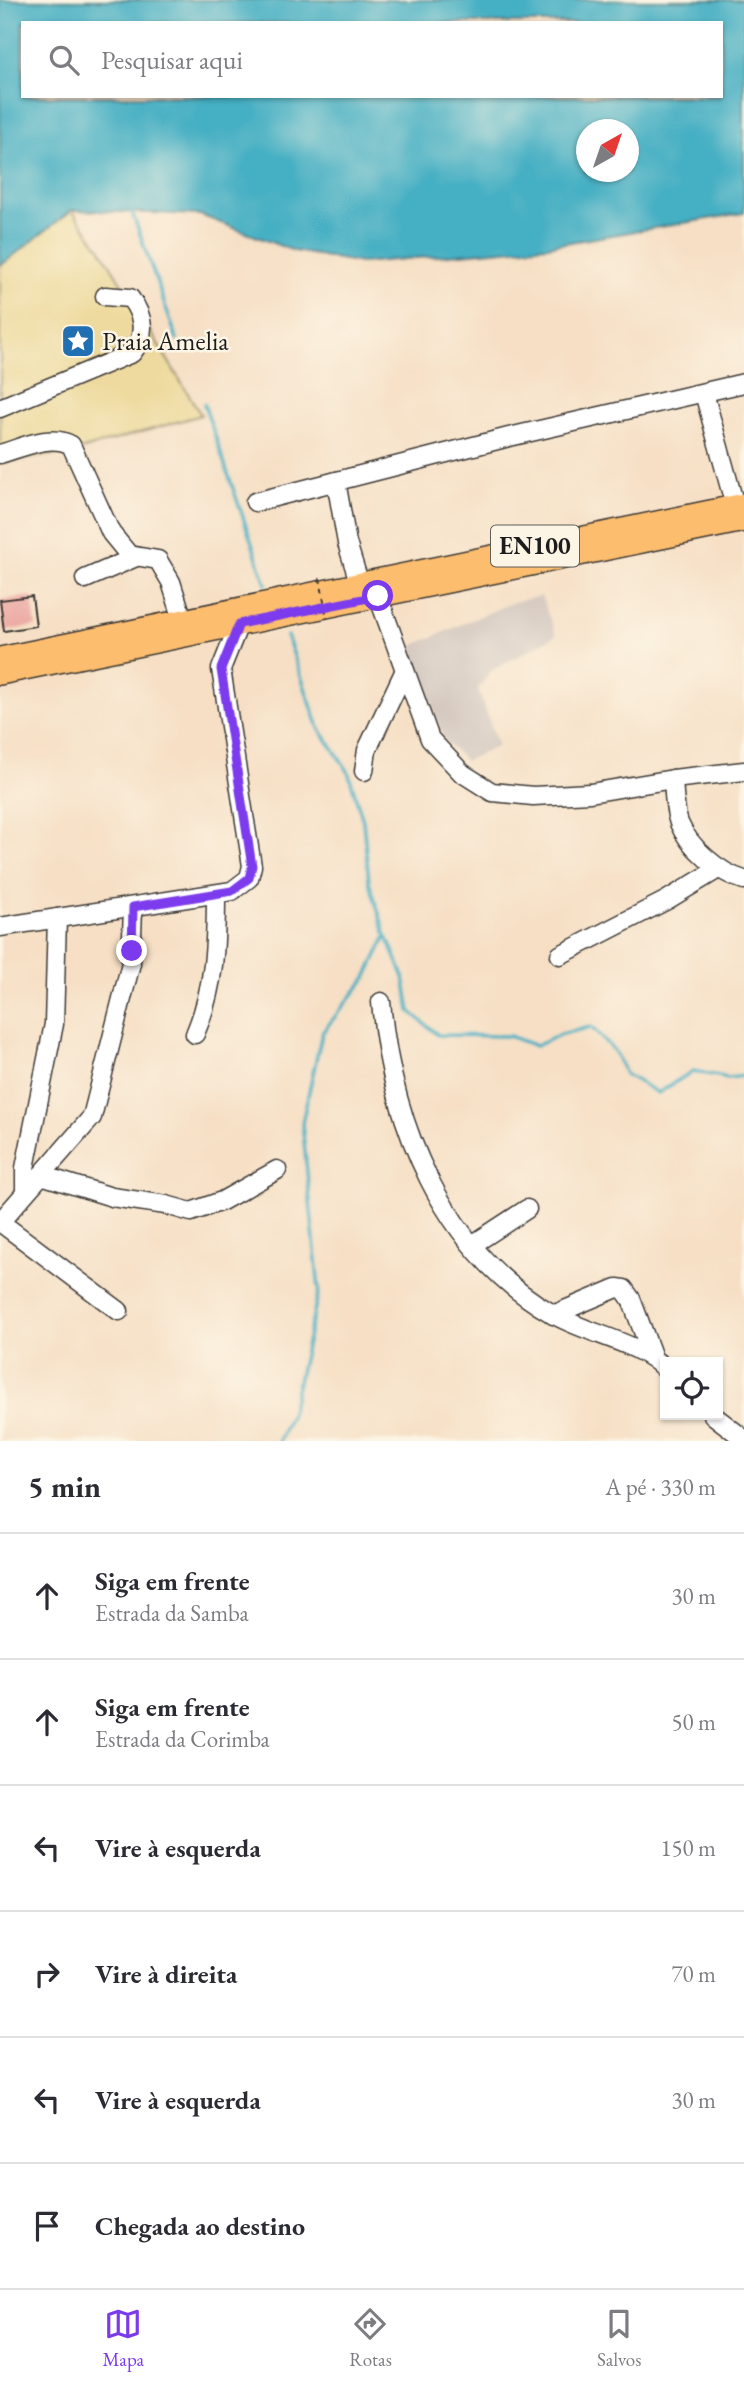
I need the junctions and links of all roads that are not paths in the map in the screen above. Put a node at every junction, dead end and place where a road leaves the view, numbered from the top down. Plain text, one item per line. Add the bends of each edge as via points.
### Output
1 (105, 296) dead end
2 (744, 383) edge
3 (704, 393) junction
4 (0, 408) edge
5 (0, 453) edge
6 (336, 481) junction
7 (255, 502) dead end
8 (741, 510) edge
9 (136, 557) junction
10 (85, 579) dead end
11 (369, 590) junction
12 (322, 597) junction
13 (183, 620) junction
14 (239, 624) junction
15 (0, 658) edge
16 (404, 672) junction
17 (0, 674) edge
18 (364, 771) dead end
19 (744, 771) edge
20 (673, 779) junction
21 (718, 869) junction
22 (744, 880) edge
23 (216, 894) junction
24 (133, 907) junction
25 (57, 918) junction
26 (0, 928) edge
27 (560, 955) dead end
28 (382, 1002) dead end
29 (195, 1034) dead end
30 (277, 1170) dead end
31 (41, 1175) junction
32 (25, 1190) junction
33 (527, 1209) dead end
34 (0, 1222) edge
35 (472, 1245) junction
36 (119, 1311) dead end
37 (553, 1315) junction
38 (652, 1355) junction
39 (660, 1364) edge
40 (719, 1420) edge
41 (744, 1439) edge

1 - 4 street via 130,298 137,307 142,340 132,353
2 - 3 street
3 - 6 street
3 - 8 street
5 - 9 street via 51,440 71,445 111,533 128,555
6 - 7 street
6 - 11 street via 347,543
8 - 11 main road, EN100
9 - 10 street
9 - 13 street via 151,557 166,571
11 - 12 main road, EN100
11 - 16 street
12 - 13 main road, EN100
12 - 14 main road, EN100
13 - 15 main road, EN100
14 - 17 main road, EN100
14 - 23 street via 221,669 252,866 242,887
16 - 18 street via 367,750
16 - 20 street via 430,739 462,774 492,792 533,796 590,793
19 - 20 street
20 - 21 street via 680,825
21 - 22 street
21 - 27 street
23 - 24 street
23 - 29 street via 218,939 211,993
24 - 25 street
24 - 31 street via 131,963 92,1117
25 - 26 street
25 - 32 street via 54,1024 25,1168
28 - 35 street via 389,1061 412,1146
30 - 31 street via 222,1201 191,1212 111,1197
31 - 32 street
32 - 34 street
33 - 35 street
34 - 36 street
35 - 37 street via 515,1290
37 - 38 street
37 - 38 street via 624,1289
38 - 39 street
40 - 41 street

